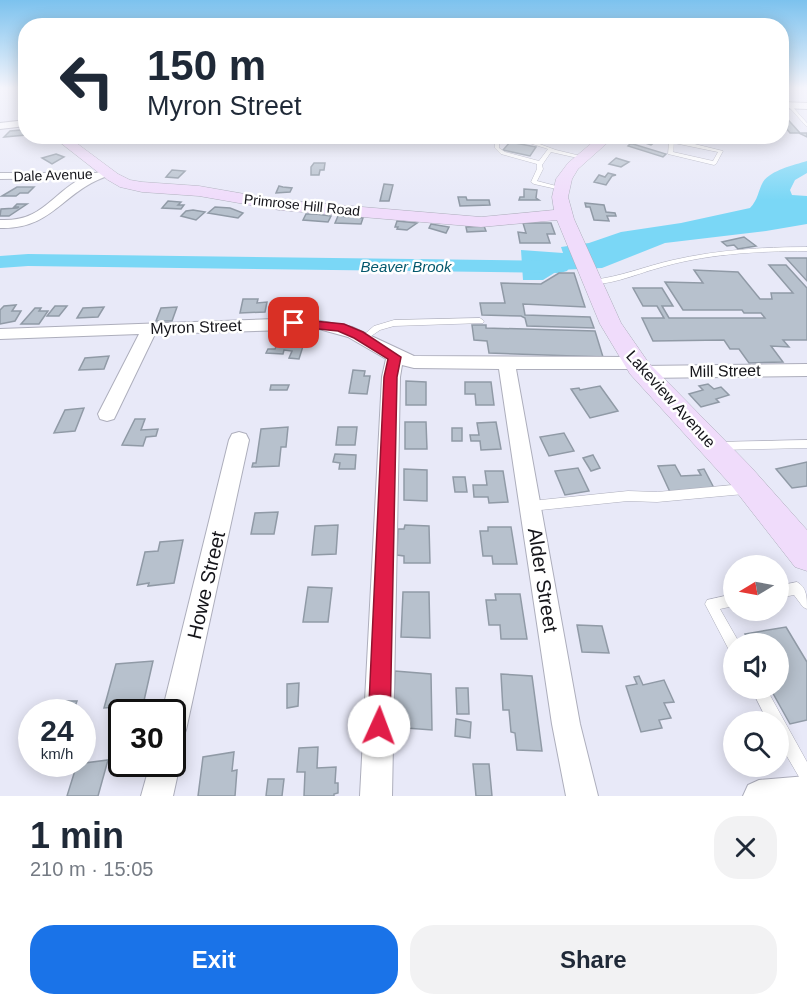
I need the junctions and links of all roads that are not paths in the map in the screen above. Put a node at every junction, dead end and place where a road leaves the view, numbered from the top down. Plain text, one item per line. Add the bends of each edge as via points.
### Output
1 (69, 144) edge
2 (497, 144) edge
3 (538, 144) edge
4 (599, 144) edge
5 (672, 144) edge
6 (685, 144) edge
7 (554, 150) junction
8 (582, 157) junction
9 (541, 163) junction
10 (107, 173) junction
11 (0, 176) edge
12 (561, 188) junction
13 (563, 214) junction
14 (0, 224) edge
15 (807, 249) edge
16 (590, 278) junction
17 (480, 321) dead end
18 (150, 328) junction
19 (0, 334) edge
20 (364, 338) junction
21 (395, 357) junction
22 (507, 363) junction
23 (638, 368) junction
24 (807, 370) edge
25 (107, 414) dead end
26 (239, 440) dead end
27 (807, 444) edge
28 (713, 446) junction
29 (753, 489) junction
30 (531, 506) junction
31 (807, 554) edge
32 (789, 590) edge
33 (723, 602) edge
34 (807, 603) edge
35 (727, 633) edge
36 (179, 699) edge
37 (789, 745) edge
38 (162, 777) edge
39 (807, 777) edge
40 (807, 791) edge
41 (158, 796) edge
42 (376, 796) edge
43 (582, 796) edge
44 (759, 796) edge

1 - 10 street, Primrose Hill Road
2 - 9 lane via 503,153
3 - 7 lane
4 - 8 street
5 - 6 lane via 670,153 714,163 721,152
7 - 8 lane
7 - 9 lane
8 - 12 street
9 - 12 lane via 534,182
10 - 11 street, Dale Avenue
10 - 13 street, Primrose Hill Road via 126,184 289,206 481,222
10 - 14 street via 82,183 35,221
12 - 13 street, Lakeview Avenue
13 - 16 street, Lakeview Avenue
15 - 16 lane via 736,252 673,262 616,280
16 - 23 street, Lakeview Avenue via 614,331
17 - 20 lane via 394,323 377,328
18 - 19 street, Myron Street
18 - 20 street, Myron Street via 305,323 339,327
18 - 25 street
20 - 21 street, Myron Street
21 - 22 street, Myron Street via 422,362
21 - 42 street via 391,377
22 - 23 street, Myron Street
22 - 30 street, Alder Street
23 - 24 street, Mill Street
23 - 28 street, Lakeview Avenue
26 - 36 street, Howe Street
27 - 28 lane
28 - 29 street, Lakeview Avenue
29 - 30 lane
29 - 31 street, Lakeview Avenue
30 - 43 street, Alder Street via 566,724
32 - 34 lane via 797,588
33 - 35 lane via 711,604
37 - 39 lane
38 - 41 street
40 - 44 street

